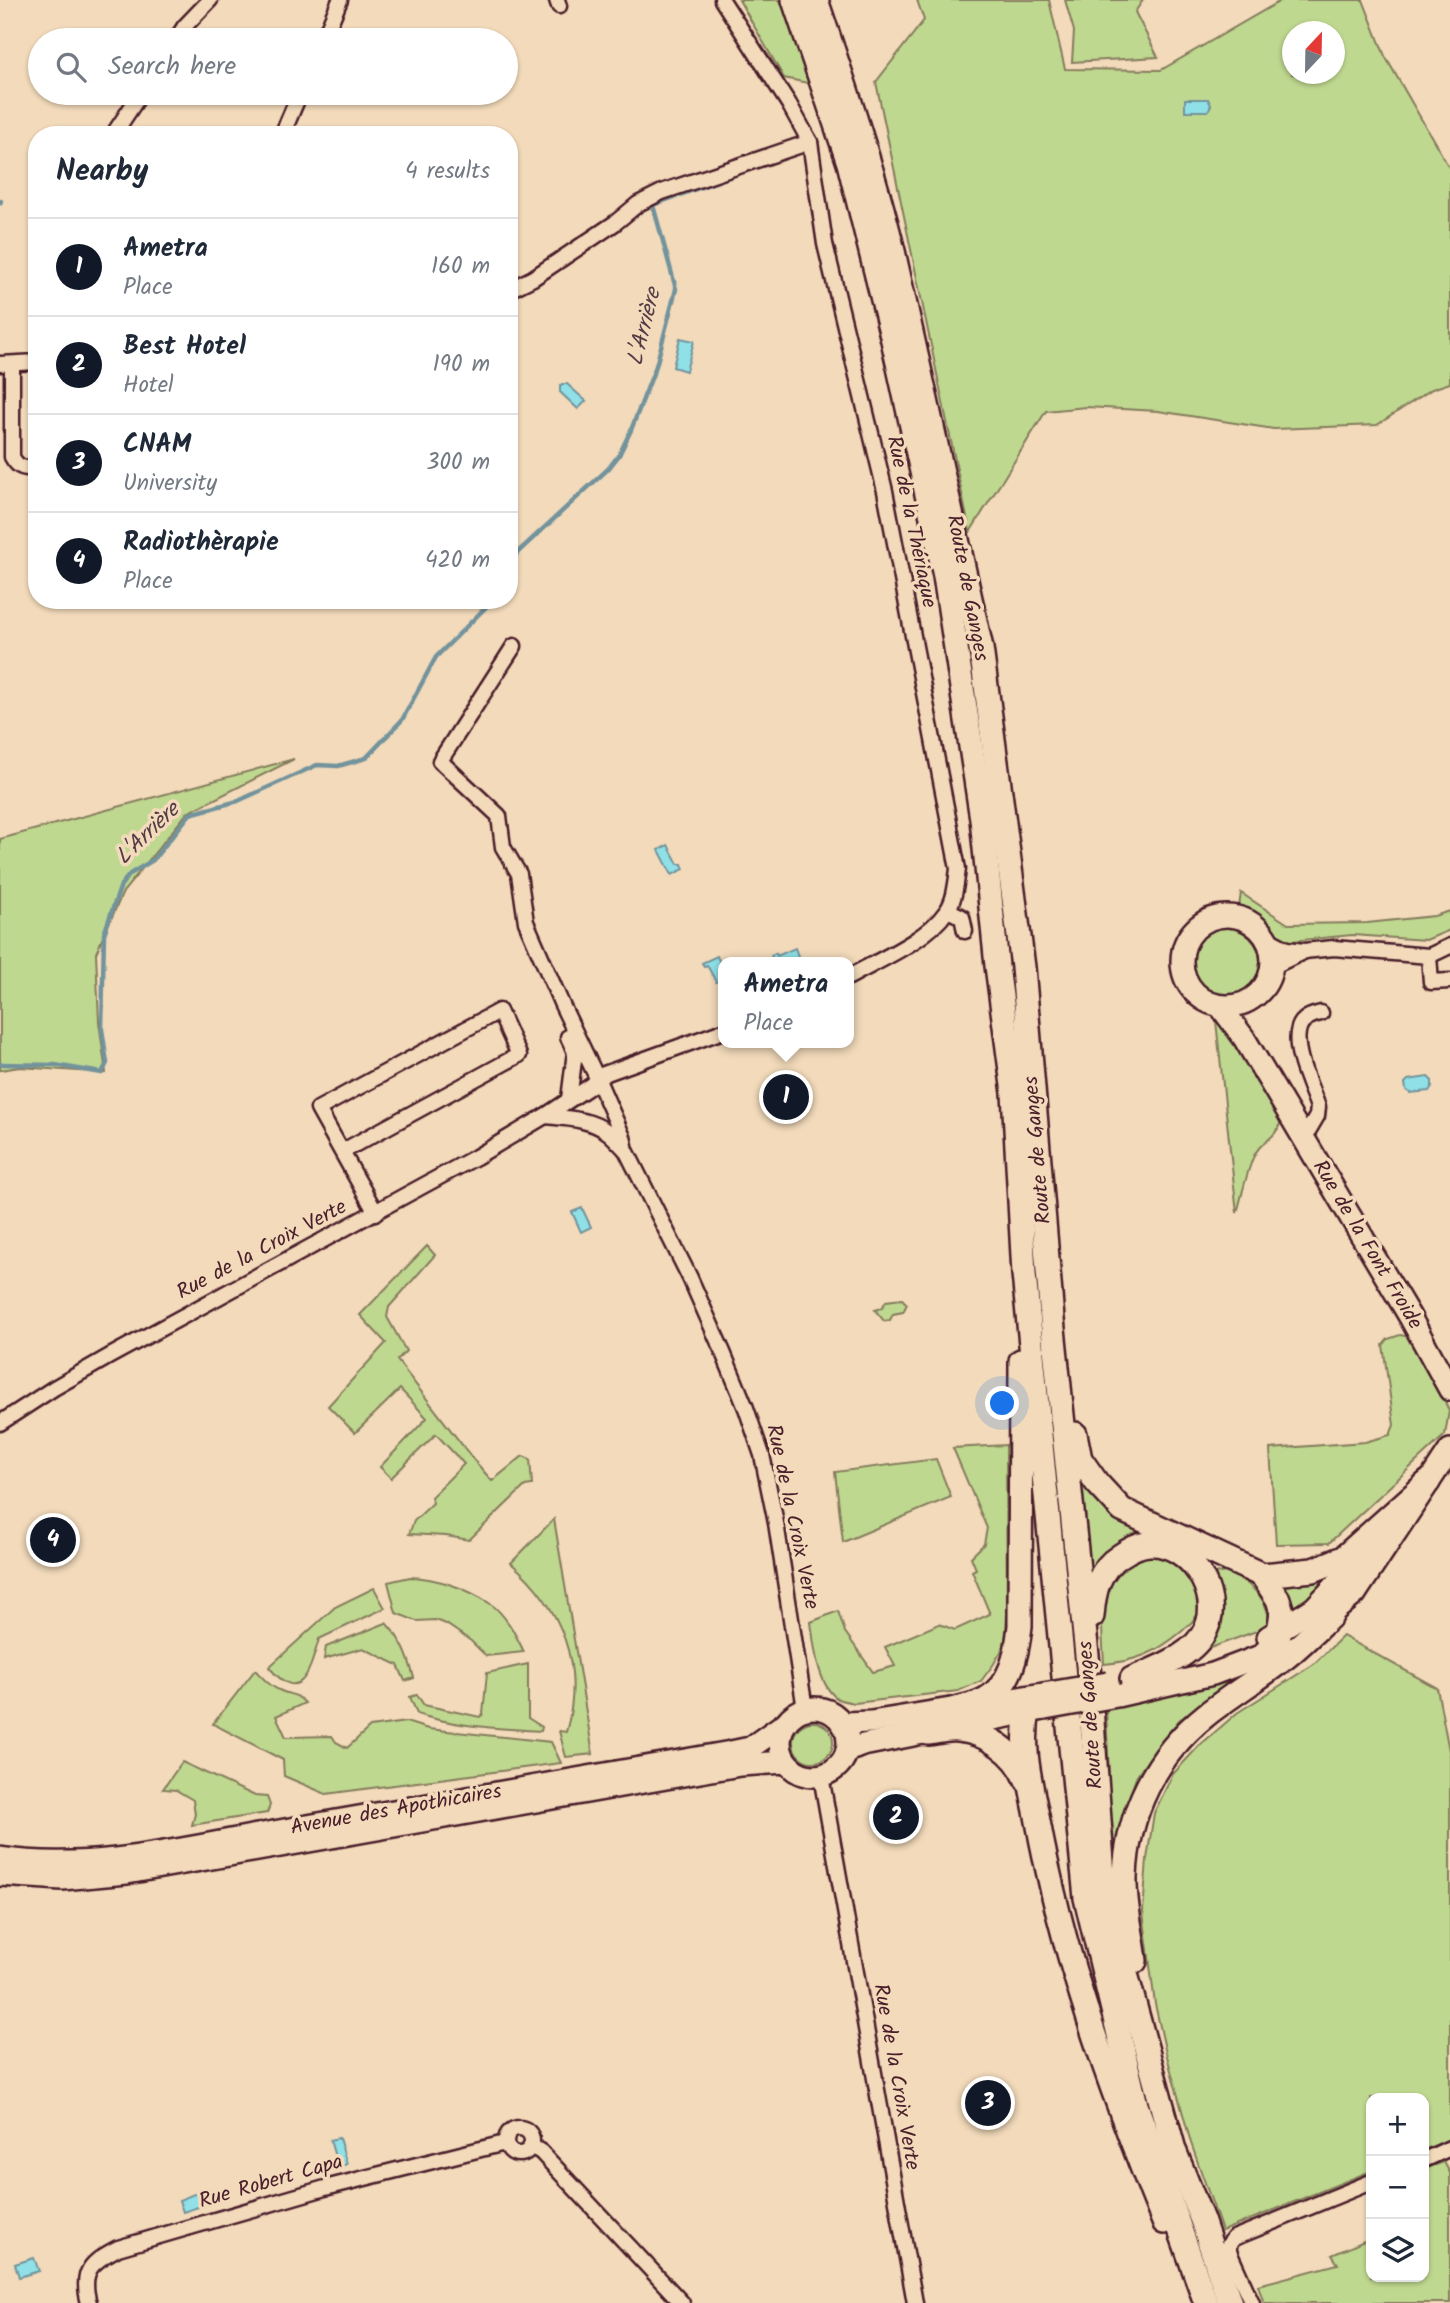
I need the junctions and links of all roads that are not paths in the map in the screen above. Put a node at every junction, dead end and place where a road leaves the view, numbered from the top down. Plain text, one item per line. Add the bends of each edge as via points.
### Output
1 (209, 0) edge
2 (340, 0) edge
3 (722, 0) edge
4 (794, 0) edge
5 (816, 0) edge
6 (184, 28) edge
7 (328, 28) edge
8 (133, 105) edge
9 (295, 105) edge
10 (119, 126) edge
11 (286, 126) edge
12 (810, 142) junction
13 (518, 286) edge
14 (28, 363) edge
15 (6, 364) edge
16 (28, 469) edge
17 (514, 646) dead end
18 (948, 910) junction
19 (965, 931) dead end
20 (1266, 938) junction
21 (1450, 946) edge
22 (1304, 951) junction
23 (1429, 956) junction
24 (1272, 967) junction
25 (854, 974) edge
26 (1450, 981) edge
27 (1248, 1002) junction
28 (562, 1005) junction
29 (1220, 1006) junction
30 (1321, 1013) dead end
31 (718, 1033) edge
32 (1244, 1038) junction
33 (598, 1080) junction
34 (569, 1099) junction
35 (545, 1116) junction
36 (1304, 1139) junction
37 (626, 1150) junction
38 (343, 1151) junction
39 (376, 1213) junction
40 (1024, 1274) junction
41 (1052, 1319) junction
42 (1450, 1390) edge
43 (0, 1423) edge
44 (1450, 1450) edge
45 (1428, 1482) junction
46 (1262, 1575) junction
47 (1331, 1616) junction
48 (1280, 1631) junction
49 (1262, 1656) junction
50 (1088, 1665) junction
51 (1119, 1687) junction
52 (1041, 1704) junction
53 (805, 1709) junction
54 (949, 1711) junction
55 (843, 1723) junction
56 (784, 1724) junction
57 (928, 1733) junction
58 (847, 1751) junction
59 (786, 1762) junction
60 (821, 1776) junction
61 (1033, 1797) junction
62 (0, 1858) edge
63 (0, 1875) edge
64 (1142, 2031) junction
65 (1450, 2148) edge
66 (1429, 2158) edge
67 (1366, 2184) edge
68 (89, 2303) edge
69 (682, 2303) edge
70 (915, 2303) edge
71 (1206, 2303) edge
72 (1230, 2303) edge
73 (1252, 2303) edge

1 - 6 street
2 - 7 street
3 - 12 street
4 - 40 main road, Route de Ganges via 849,163 945,576 982,819 1014,1093
5 - 41 main road, Route de Ganges via 878,191 981,648 1023,967
8 - 10 street
9 - 11 street
12 - 13 street via 662,192
12 - 18 street, Rue de la Thériaque via 825,244 885,491 958,869
14 - 15 street
15 - 16 street via 12,457
17 - 28 street, Rue de la Croix Verte via 440,761 499,816 503,847 519,874 526,922
18 - 19 street via 962,917
18 - 25 street via 932,929
20 - 22 street via 1287,949
20 - 24 street
20 - 29 street via 1250,923 1228,916 1203,923 1186,942 1182,954 1186,981 1201,998
21 - 23 street
22 - 23 street via 1334,948
22 - 24 street
23 - 26 street via 1431,982
24 - 27 street via 1264,987
27 - 29 street
27 - 32 street
28 - 33 street, Rue de la Croix Verte
28 - 34 street, Rue de la Croix Verte via 566,1033 575,1052
29 - 32 street, Rue de la Font Froide
30 - 36 street, Rue de la Font Froide via 1308,1016 1299,1027 1299,1051 1318,1107
31 - 33 street via 615,1069
32 - 36 street, Rue de la Font Froide
33 - 34 street, Rue de la Croix Verte
33 - 37 street, Rue de la Croix Verte
34 - 35 street, Rue de la Croix Verte
35 - 37 street, Rue de la Croix Verte via 595,1125
35 - 39 street, Rue de la Croix Verte
36 - 42 street, Rue de la Font Froide
37 - 53 street, Rue de la Croix Verte via 722,1350 762,1455
38 - 38 street via 519,1055 499,1011 318,1109
38 - 39 street
39 - 43 street, Rue de la Croix Verte via 110,1356
40 - 54 main road via 1016,1655 1008,1675 986,1699
40 - 71 main road, Route de Ganges via 1086,1898 1136,2105
41 - 46 main road via 1080,1459 1097,1483 1122,1510
41 - 50 main road, Route de Ganges
44 - 45 street
45 - 46 main road via 1343,1558 1313,1570
45 - 47 street via 1355,1594
45 - 48 street via 1339,1584
46 - 48 main road via 1278,1599
47 - 49 street via 1286,1647
47 - 64 main road via 1291,1653 1204,1717 1177,1742 1146,1787 1127,1849 1125,1880
48 - 49 main road via 1279,1640
48 - 51 street via 1235,1653
49 - 51 street via 1213,1674
50 - 51 main road via 1096,1584 1107,1566 1133,1548 1151,1544 1183,1556 1204,1578 1212,1610 1206,1630 1190,1649
50 - 64 main road, Route de Ganges via 1103,1876
51 - 52 street, bridge
52 - 54 street
52 - 57 street
52 - 61 main road via 1024,1735
53 - 55 street via 822,1708
53 - 56 street, Avenue des Apothicaires
54 - 55 street
55 - 58 street
56 - 59 street via 779,1744
56 - 62 street, Avenue des Apothicaires via 750,1748 731,1752 183,1848 76,1862
57 - 58 street
57 - 61 main road via 956,1729 983,1735 1006,1750 1024,1771
58 - 60 street via 838,1767
59 - 60 street, Avenue des Apothicaires via 801,1774
59 - 63 street, Avenue des Apothicaires via 740,1765 128,1873 62,1879
60 - 70 street, Rue de la Croix Verte
61 - 71 main road via 1065,1941 1109,2083 1188,2282
64 - 72 main road, Route de Ganges via 1174,2150
65 - 66 street
67 - 73 street via 1234,2238 1229,2252
68 - 69 street, Rue Robert Capa via 86,2279 91,2268 97,2259 118,2248 325,2188 505,2143 517,2155 531,2146 541,2152

